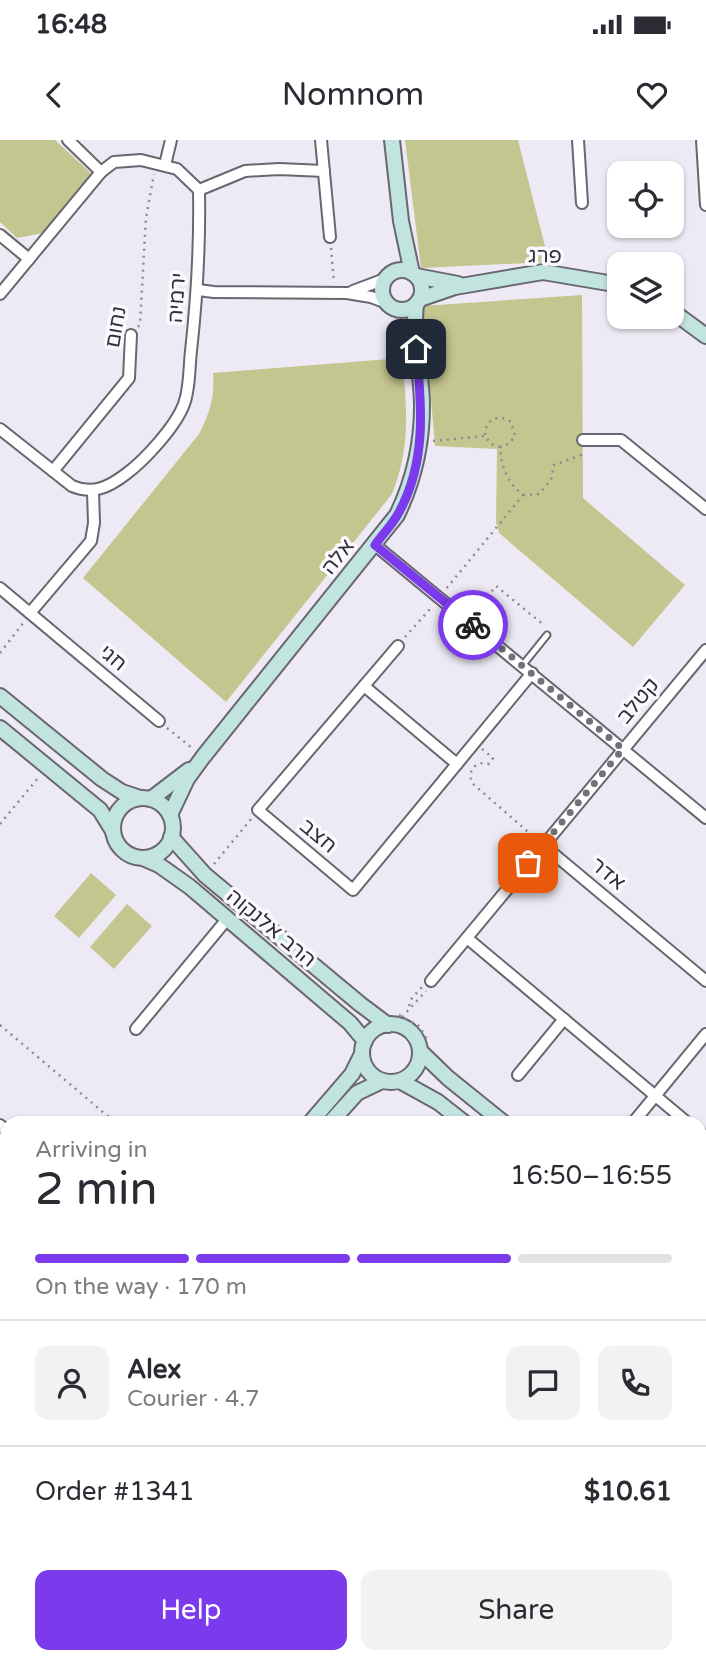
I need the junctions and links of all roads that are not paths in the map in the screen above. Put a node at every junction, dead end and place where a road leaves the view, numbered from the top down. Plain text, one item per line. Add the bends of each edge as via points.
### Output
1 (68, 140) edge
2 (171, 140) edge
3 (321, 140) edge
4 (392, 140) edge
5 (578, 140) edge
6 (702, 140) edge
7 (160, 164) junction
8 (324, 171) junction
9 (101, 172) junction
10 (199, 190) junction
11 (582, 203) dead end
12 (706, 205) edge
13 (401, 221) junction
14 (0, 235) edge
15 (330, 237) road end
16 (29, 259) junction
17 (414, 274) junction
18 (389, 276) junction
19 (607, 283) edge
20 (470, 284) junction
21 (198, 290) junction
22 (347, 293) junction
23 (0, 294) edge
24 (418, 301) junction
25 (393, 306) junction
26 (684, 320) edge
27 (131, 335) road end
28 (706, 336) edge
29 (416, 349) junction
30 (0, 429) edge
31 (583, 440) road end
32 (53, 471) junction
33 (93, 491) junction
34 (706, 509) edge
35 (375, 545) junction
36 (0, 588) edge
37 (30, 613) junction
38 (547, 635) road end
39 (398, 646) road end
40 (706, 651) edge
41 (522, 666) junction
42 (531, 673) junction
43 (364, 686) junction
44 (0, 696) edge
45 (159, 722) road end
46 (0, 729) edge
47 (623, 749) junction
48 (202, 757) junction
49 (457, 764) junction
50 (146, 798) junction
51 (170, 815) junction
52 (706, 818) edge
53 (113, 831) junction
54 (171, 837) junction
55 (543, 845) junction
56 (143, 858) junction
57 (228, 918) junction
58 (467, 938) junction
59 (431, 981) road end
60 (706, 981) edge
61 (564, 1019) junction
62 (392, 1025) junction
63 (136, 1030) dead end
64 (706, 1034) edge
65 (363, 1047) junction
66 (420, 1051) junction
67 (518, 1074) dead end
68 (382, 1081) junction
69 (400, 1081) junction
70 (655, 1096) junction
71 (316, 1116) edge
72 (336, 1116) edge
73 (456, 1116) edge
74 (495, 1116) edge
75 (639, 1116) edge
76 (679, 1116) edge

1 - 9 street
2 - 7 street
3 - 8 street
4 - 13 street
5 - 11 street
6 - 12 street
7 - 9 street via 114,162
7 - 10 street via 186,175
8 - 10 street via 245,172
8 - 15 street
9 - 16 street
10 - 21 street, ירמיה
13 - 17 street
13 - 18 street
14 - 16 street
16 - 23 street
17 - 18 street via 403,270
17 - 20 street, פרג
17 - 24 street via 421,284
18 - 22 street
18 - 25 street via 382,291
19 - 20 street, פרג via 543,272
20 - 24 street, פרג
21 - 22 street
21 - 33 street, ירמיה via 184,404 135,467
22 - 25 street
24 - 25 street via 411,308
24 - 29 street, אלה
25 - 29 street, אלה via 406,322
26 - 28 street
27 - 32 street, נחום via 130,378
29 - 35 street, אלה via 422,405 420,442 410,489
30 - 32 street
31 - 34 street via 621,440
32 - 33 street via 72,486
33 - 37 street via 91,541
35 - 41 street
35 - 48 street, אלה
36 - 37 street, חגי
37 - 45 street, חגי
38 - 41 lane
39 - 43 street, חצב
40 - 47 street, קטלב
41 - 42 street
42 - 47 street
42 - 49 street, חצב
43 - 49 street
43 - 49 street, חצב via 258,810 353,890
44 - 50 street via 102,779 122,792
46 - 53 street via 100,810
47 - 52 street
47 - 55 street, קטלב
48 - 50 street, אלה via 184,775
48 - 51 street, אלה
50 - 51 street via 161,804
50 - 53 street via 120,808
51 - 54 street
53 - 56 street via 123,850
54 - 56 street via 160,852
54 - 62 street, הרב אלנקוה via 205,875 359,1004
55 - 58 street, קטלב
55 - 60 street, אדר
56 - 57 street, הרב אלנקוה via 175,876
57 - 63 street
57 - 65 street, הרב אלנקוה via 350,1023
58 - 59 street, קטלב
58 - 61 street
61 - 67 street
61 - 70 street
62 - 65 street via 374,1030
62 - 66 street via 409,1031
64 - 70 street
65 - 68 street via 363,1061
65 - 71 street via 352,1074
66 - 69 street via 413,1072
66 - 74 street
68 - 69 street
68 - 72 street via 357,1093
69 - 73 street
70 - 75 street
70 - 76 street

